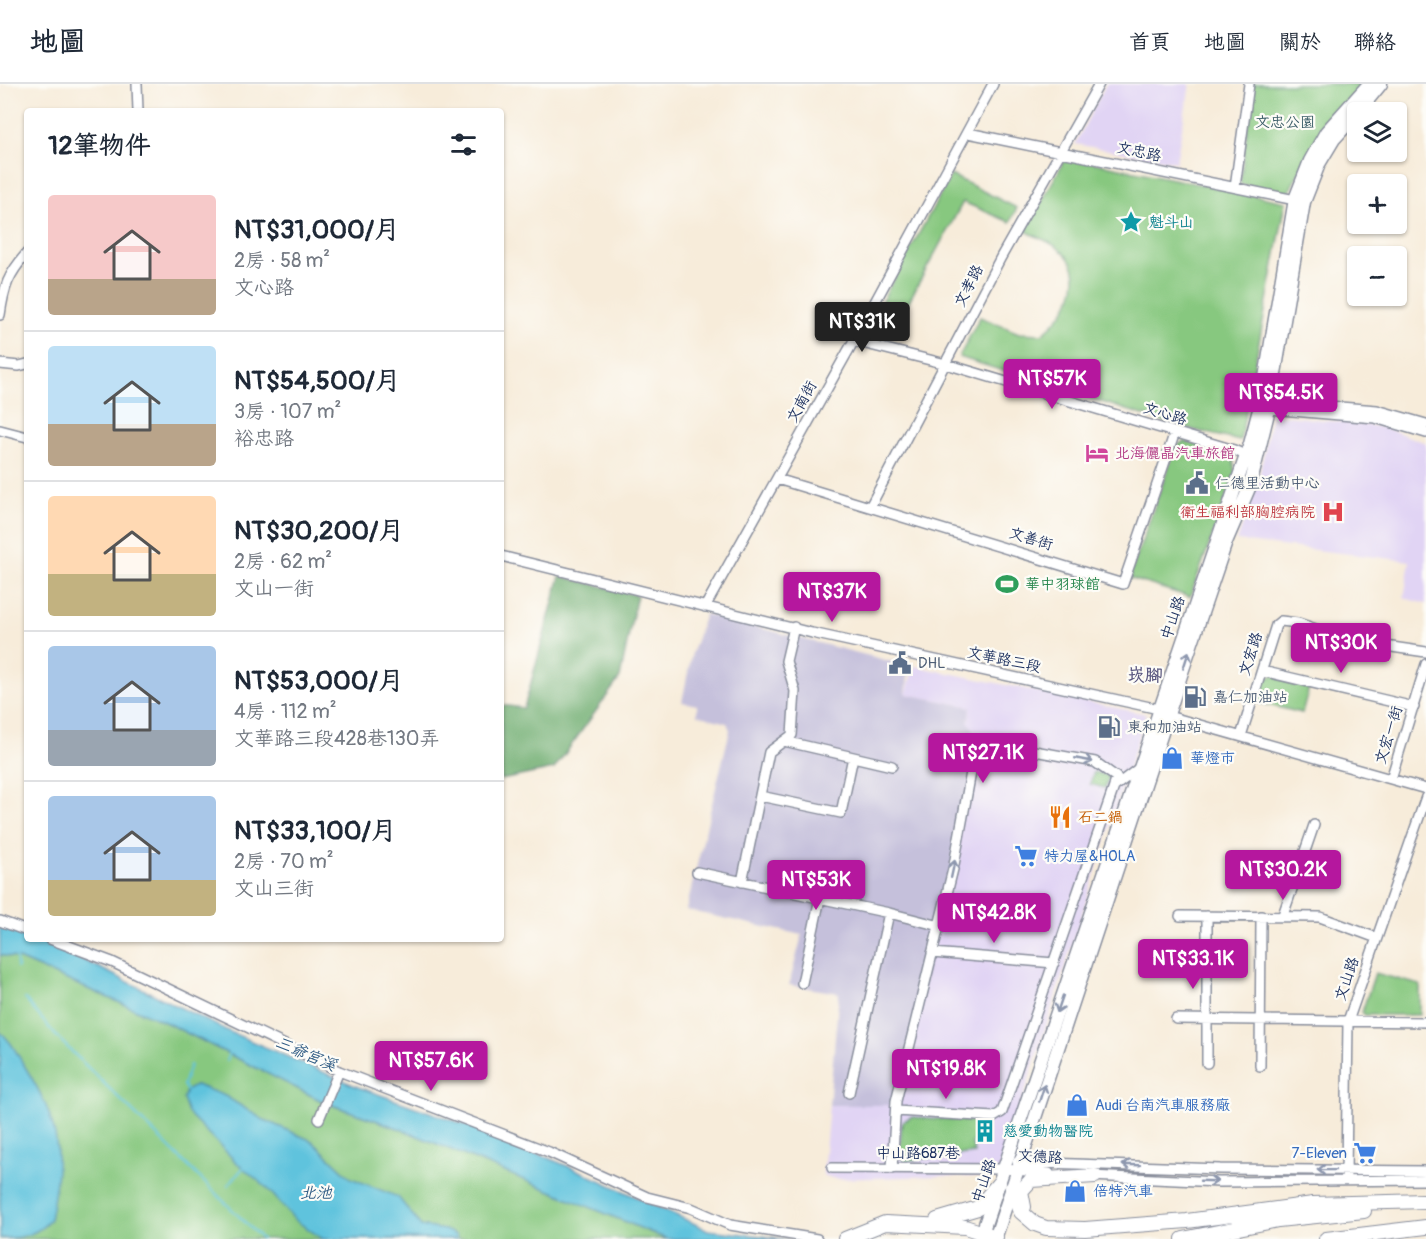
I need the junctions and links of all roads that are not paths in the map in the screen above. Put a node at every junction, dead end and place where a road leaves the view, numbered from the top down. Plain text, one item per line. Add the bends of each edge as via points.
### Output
1 (137, 84) edge
2 (993, 84) edge
3 (1099, 84) edge
4 (1249, 84) edge
5 (1370, 84) edge
6 (1381, 84) edge
7 (1367, 102) edge
8 (138, 108) edge
9 (1347, 125) edge
10 (968, 133) junction
11 (1062, 151) junction
12 (1235, 187) junction
13 (1299, 201) junction
14 (24, 256) edge
15 (0, 315) edge
16 (854, 341) junction
17 (0, 364) edge
18 (24, 364) edge
19 (946, 364) junction
20 (1267, 404) junction
21 (1314, 409) junction
22 (1426, 424) edge
23 (0, 430) edge
24 (1175, 432) junction
25 (1426, 433) edge
26 (24, 436) edge
27 (1252, 458) junction
28 (777, 478) junction
29 (871, 505) junction
30 (504, 557) edge
31 (705, 607) junction
32 (794, 627) junction
33 (1426, 652) edge
34 (1426, 664) edge
35 (1262, 671) junction
36 (1414, 707) junction
37 (1163, 712) junction
38 (1241, 736) junction
39 (784, 741) junction
40 (853, 757) junction
41 (892, 766) dead end
42 (1139, 768) junction
43 (1391, 779) junction
44 (1114, 787) junction
45 (1426, 789) edge
46 (760, 796) junction
47 (1426, 797) edge
48 (1314, 825) dead end
49 (697, 872) dead end
50 (742, 882) junction
51 (820, 898) junction
52 (889, 913) junction
53 (1283, 915) junction
54 (1180, 916) dead end
55 (1207, 916) junction
56 (1261, 916) junction
57 (0, 921) edge
58 (940, 926) junction
59 (24, 930) edge
60 (1377, 938) junction
61 (58, 942) edge
62 (932, 952) junction
63 (1054, 963) junction
64 (802, 983) dead end
65 (1176, 1019) dead end
66 (1206, 1019) junction
67 (1261, 1020) junction
68 (1348, 1021) junction
69 (1426, 1022) edge
70 (1207, 1063) dead end
71 (1260, 1065) dead end
72 (338, 1073) junction
73 (849, 1093) dead end
74 (896, 1111) junction
75 (320, 1115) dead end
76 (1019, 1166) junction
77 (832, 1168) dead end
78 (892, 1169) junction
79 (1004, 1169) junction
80 (1426, 1171) edge
81 (1346, 1175) junction
82 (1095, 1176) junction
83 (1426, 1180) edge
84 (1006, 1186) junction
85 (1426, 1203) edge
86 (885, 1223) junction
87 (1058, 1227) junction
88 (1426, 1227) edge
89 (981, 1235) edge
90 (848, 1237) edge
91 (996, 1238) edge
92 (817, 1239) edge
93 (1183, 1239) edge
94 (1326, 1239) edge

1 - 8 street
2 - 10 street, 文南街
3 - 11 street, 文孝路
4 - 12 street
5 - 13 main road, 中山路 via 1326,132 1310,161
6 - 7 main road, 中山路
9 - 13 main road, 中山路 via 1334,139
10 - 11 street, 文忠路
10 - 16 street, 文南街
11 - 12 street, 文忠路
11 - 19 street, 文孝路
12 - 13 street, 文忠路
13 - 20 main road, 中山路
14 - 15 street via 3,289
16 - 19 street, 文心路
16 - 28 street, 文南街
17 - 18 street
19 - 24 street, 文心路
19 - 29 street, 文孝路
20 - 21 street
20 - 27 main road, 中山路
21 - 22 street via 1377,410
21 - 25 street via 1375,418
23 - 26 street
24 - 27 street, 文心路
24 - 29 street, 文善街 via 1123,584
27 - 37 main road, 中山路 via 1226,542
28 - 29 street, 文善街
28 - 31 street, 文南街
30 - 31 street, 文華路三段
31 - 32 street, 文華路三段
32 - 37 street, 文華路三段
32 - 39 street via 786,661 795,691 794,722 792,735
33 - 35 street, 文宏路 via 1351,641 1281,621 1276,625
34 - 36 street, 文宏一街
35 - 36 street
35 - 38 street, 文宏路
36 - 43 street, 文宏一街
37 - 38 street, 文華路三段
37 - 42 main road, 中山路
76 -> 37 main road, 中山路
38 - 43 street, 文華路三段
39 - 40 street
39 - 46 street via 769,752
40 - 41 street
40 - 46 street via 841,813
42 - 44 street
42 -> 79 main road, 中山路
43 - 45 street, 文華路三段
58 -> 44 street via 976,745 985,742 1095,762 1116,777
44 - 63 street
46 - 50 street
47 - 60 street, 文山路
48 - 53 street
49 - 50 street
50 - 51 street
51 - 52 street
51 - 64 street
52 - 58 street
52 - 73 street
53 - 56 street
53 - 60 street via 1320,917
54 - 55 street
55 - 56 street
55 - 66 street
56 - 67 street
57 - 59 street
58 - 62 street
60 - 68 street, 文山路
61 - 72 street via 112,962
62 - 63 street
62 - 74 street
63 - 74 street via 1002,1112 993,1117
65 - 66 street
66 - 67 street
66 - 70 street
67 - 68 street
67 - 71 street
68 - 69 street
68 - 81 street, 文山路
72 - 75 street
72 - 92 street via 549,1152 647,1197 691,1208 730,1225
74 - 78 street
76 - 79 street, 文德路
81 -> 76 street, 文德路
76 - 82 street, 文德路
76 - 84 main road, 中山路
77 - 78 street, 中山路687巷
78 - 79 street, 中山路687巷
79 - 84 main road, 中山路
80 - 81 street, 文德路
82 -> 81 street, 文德路 via 1219,1182
81 - 83 street, 文德路
82 - 87 highway via 1034,1179 1022,1188 1028,1212 1039,1221
84 - 86 highway via 968,1213
84 - 87 highway via 1026,1218 1043,1227
84 - 89 main road, 中山路
84 - 91 main road, 中山路
85 - 87 highway via 1313,1204 1144,1226
85 - 93 highway via 1301,1216
86 - 89 highway via 965,1227
86 - 90 highway
88 - 94 highway
89 - 91 highway

